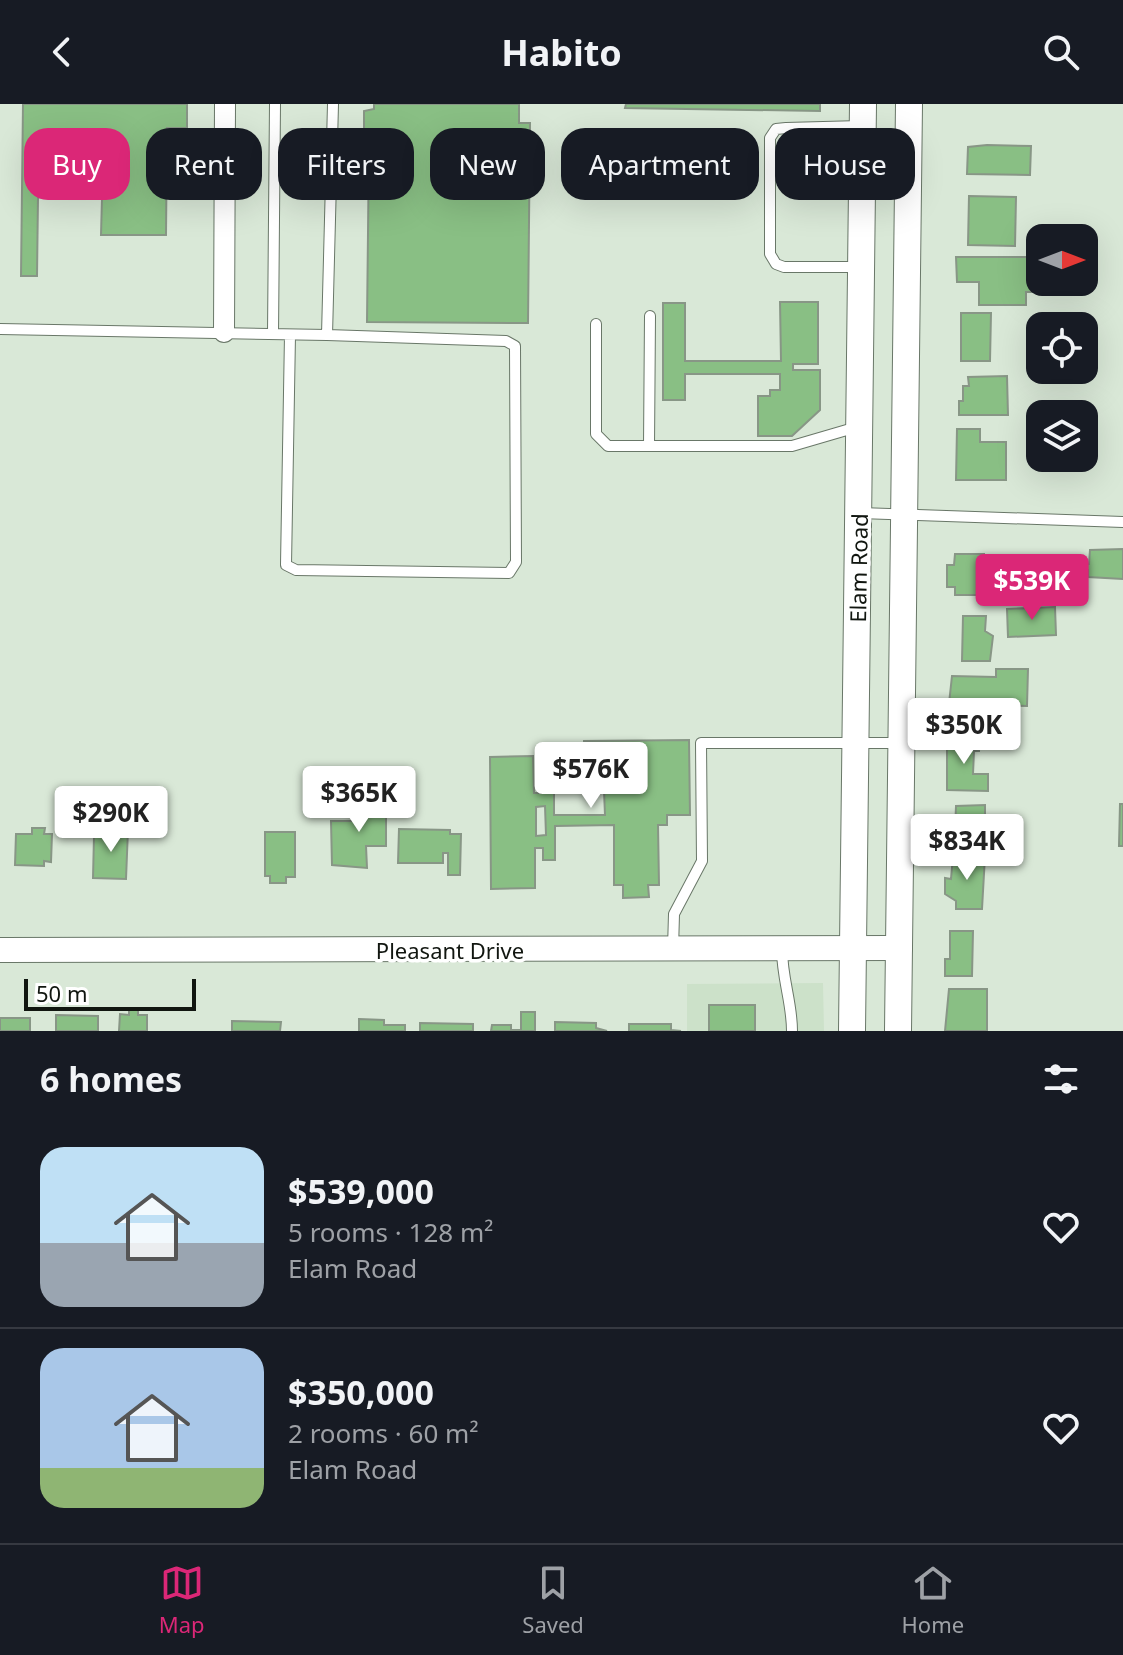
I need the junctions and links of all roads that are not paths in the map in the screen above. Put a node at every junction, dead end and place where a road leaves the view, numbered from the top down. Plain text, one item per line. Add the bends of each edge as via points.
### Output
1 (225, 104) edge
2 (275, 104) edge
3 (333, 104) edge
4 (909, 104) edge
5 (863, 115) edge
6 (861, 267) junction
7 (650, 316) dead end
8 (596, 324) dead end
9 (0, 329) edge
10 (224, 332) junction
11 (273, 334) junction
12 (290, 335) junction
13 (327, 335) junction
14 (859, 426) junction
15 (649, 446) junction
16 (905, 512) junction
17 (858, 513) junction
18 (1123, 522) edge
19 (902, 743) junction
20 (855, 745) junction
21 (900, 948) junction
22 (782, 949) junction
23 (853, 949) junction
24 (0, 950) edge
25 (673, 950) junction
26 (792, 1031) edge
27 (852, 1031) edge
28 (898, 1031) edge

1 - 10 street
2 - 11 lane
3 - 13 lane
4 - 16 main road, Elam Road
5 - 6 main road, Elam Road
5 - 6 lane via 776,129 770,138 770,254 776,264
6 - 14 main road, Elam Road
7 - 15 lane
8 - 15 lane via 596,434 608,446
9 - 10 lane
10 - 11 lane
11 - 12 lane
12 - 13 lane
12 - 13 lane via 286,565 296,570 509,573 516,562 515,346 506,341
14 - 15 lane via 792,446
14 - 17 main road, Elam Road
16 - 17 lane
16 - 18 lane
16 - 19 main road, Elam Road
17 - 20 main road, Elam Road
19 - 20 lane
19 - 21 main road, Elam Road
20 - 23 main road, Elam Road
20 - 25 lane via 701,743 702,861 674,914
21 - 23 street, Pleasant Drive
21 - 28 main road, Elam Road
22 - 23 street, Pleasant Drive
22 - 25 street, Pleasant Drive
22 - 26 lane
23 - 27 main road, Elam Road
24 - 25 street, Pleasant Drive

